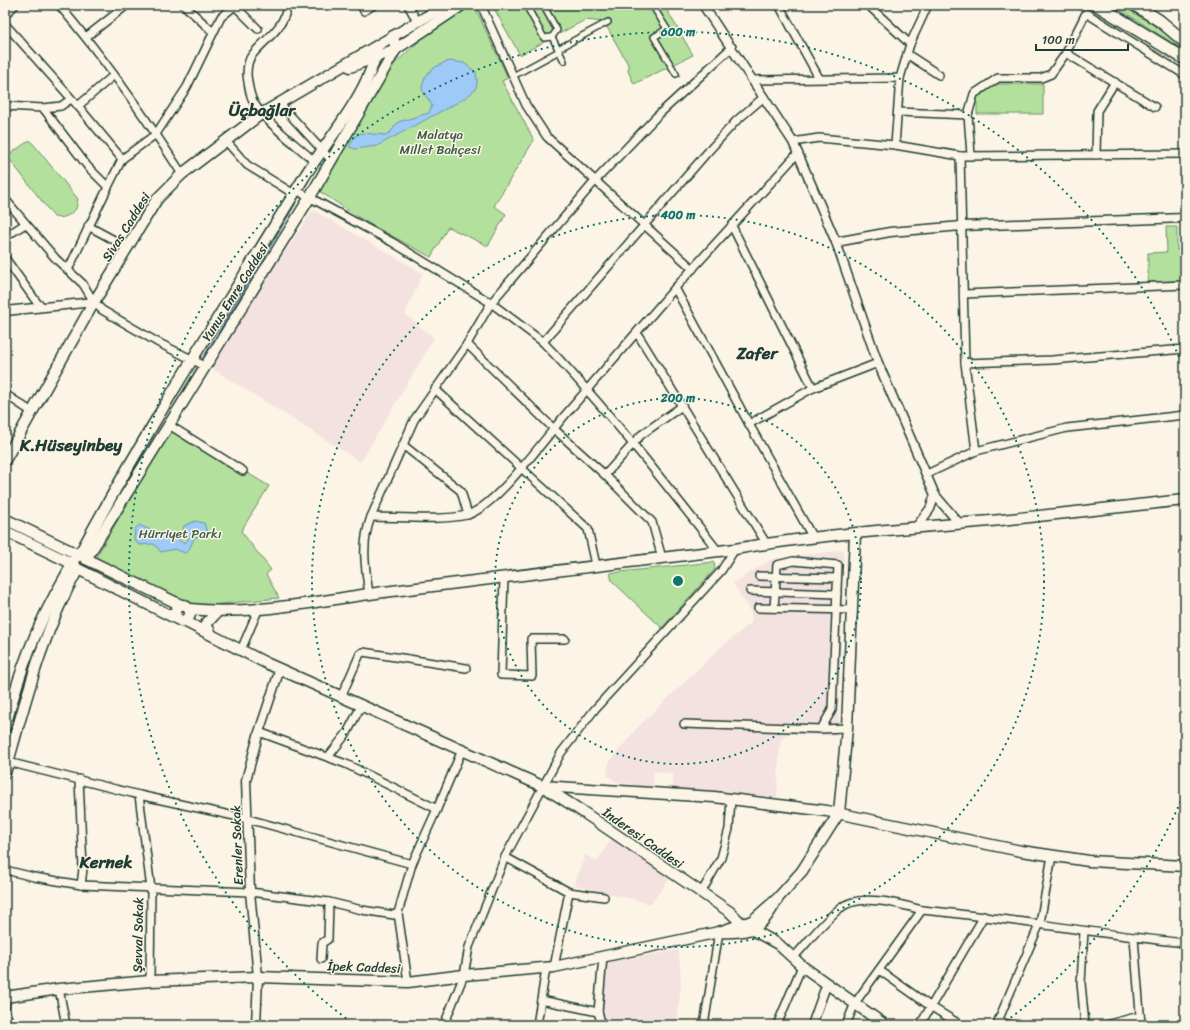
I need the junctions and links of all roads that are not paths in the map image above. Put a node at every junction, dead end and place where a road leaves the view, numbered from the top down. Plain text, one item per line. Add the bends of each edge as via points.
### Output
1 (15, 5) edge
2 (59, 5) edge
3 (127, 5) edge
4 (184, 5) edge
5 (287, 5) edge
6 (362, 5) edge
7 (374, 5) edge
8 (408, 5) edge
9 (446, 5) edge
10 (462, 5) edge
11 (481, 5) edge
12 (526, 5) edge
13 (543, 5) edge
14 (652, 5) edge
15 (703, 5) edge
16 (779, 5) edge
17 (868, 5) edge
18 (928, 5) edge
19 (1096, 5) edge
20 (1135, 5) edge
21 (236, 6) edge
22 (1147, 8) edge
23 (5, 15) edge
24 (417, 21) junction
25 (608, 22) dead end
26 (5, 24) edge
27 (258, 29) dead end
28 (213, 32) junction
29 (393, 36) junction
30 (86, 37) junction
31 (552, 37) junction
32 (1185, 42) edge
33 (910, 44) junction
34 (377, 46) junction
35 (732, 47) junction
36 (396, 49) junction
37 (559, 50) junction
38 (1066, 53) junction
39 (907, 54) junction
40 (375, 58) junction
41 (1185, 59) edge
42 (564, 60) dead end
43 (337, 71) junction
44 (676, 74) dead end
45 (114, 75) junction
46 (939, 75) dead end
47 (1185, 75) edge
48 (513, 76) junction
49 (820, 78) junction
50 (900, 78) junction
51 (752, 80) junction
52 (1115, 82) junction
53 (764, 97) junction
54 (71, 99) junction
55 (280, 104) junction
56 (5, 106) edge
57 (78, 106) junction
58 (1155, 107) dead end
59 (42, 108) junction
60 (898, 112) junction
61 (261, 114) junction
62 (968, 115) junction
63 (156, 134) junction
64 (226, 141) junction
65 (793, 142) junction
66 (895, 145) junction
67 (322, 150) junction
68 (798, 153) junction
69 (1185, 154) edge
70 (970, 155) junction
71 (1096, 155) junction
72 (960, 156) junction
73 (122, 159) junction
74 (330, 160) junction
75 (314, 161) junction
76 (182, 174) junction
77 (596, 180) junction
78 (108, 187) junction
79 (295, 192) junction
80 (310, 197) junction
81 (5, 199) edge
82 (1185, 218) edge
83 (26, 224) junction
84 (645, 225) junction
85 (88, 226) junction
86 (732, 226) junction
87 (962, 226) junction
88 (5, 236) edge
89 (836, 242) junction
90 (127, 247) junction
91 (5, 258) edge
92 (693, 269) junction
93 (68, 270) junction
94 (1185, 285) edge
95 (675, 288) junction
96 (964, 294) junction
97 (94, 302) junction
98 (491, 303) junction
99 (44, 307) junction
100 (7, 310) edge
101 (637, 333) junction
102 (543, 342) junction
103 (467, 344) junction
104 (1185, 349) edge
105 (193, 361) junction
106 (878, 363) junction
107 (965, 363) junction
108 (204, 366) junction
109 (813, 388) junction
110 (435, 389) junction
111 (588, 389) junction
112 (5, 394) edge
113 (682, 406) junction
114 (32, 412) junction
115 (1185, 415) edge
116 (748, 424) junction
117 (169, 425) junction
118 (554, 428) junction
119 (634, 444) junction
120 (402, 445) junction
121 (976, 451) junction
122 (5, 460) edge
123 (522, 468) junction
124 (243, 471) dead end
125 (927, 474) junction
126 (605, 475) junction
127 (935, 494) junction
128 (463, 498) junction
129 (1185, 500) edge
130 (476, 511) junction
131 (468, 515) junction
132 (371, 517) junction
133 (5, 519) edge
134 (959, 523) junction
135 (917, 526) junction
136 (5, 531) edge
137 (855, 534) junction
138 (812, 538) junction
139 (766, 543) junction
140 (735, 549) junction
141 (718, 551) junction
142 (82, 557) junction
143 (662, 558) junction
144 (596, 565) junction
145 (75, 566) junction
146 (759, 576) dead end
147 (776, 576) junction
148 (504, 577) junction
149 (837, 578) junction
150 (750, 591) dead end
151 (775, 592) junction
152 (368, 594) junction
153 (837, 594) junction
154 (185, 607) junction
155 (259, 608) junction
156 (758, 608) dead end
157 (774, 608) junction
158 (836, 610) junction
159 (853, 610) junction
160 (216, 612) junction
161 (180, 619) junction
162 (211, 634) junction
163 (565, 639) dead end
164 (240, 650) junction
165 (466, 668) dead end
166 (280, 669) junction
167 (342, 697) junction
168 (361, 706) junction
169 (684, 724) dead end
170 (5, 727) edge
171 (821, 728) junction
172 (847, 728) junction
173 (259, 732) junction
174 (462, 750) junction
175 (328, 757) junction
176 (8, 762) junction
177 (5, 773) edge
178 (79, 779) junction
179 (542, 786) junction
180 (139, 795) junction
181 (731, 800) junction
182 (437, 809) junction
183 (839, 813) junction
184 (248, 819) junction
185 (1052, 856) junction
186 (506, 858) junction
187 (412, 864) junction
188 (1185, 866) edge
189 (5, 870) edge
190 (81, 885) junction
191 (151, 889) junction
192 (250, 892) junction
193 (569, 892) junction
194 (701, 893) junction
195 (604, 897) dead end
196 (778, 898) junction
197 (329, 902) junction
198 (922, 910) junction
199 (398, 913) junction
200 (984, 916) junction
201 (1040, 923) junction
202 (742, 924) junction
203 (751, 929) junction
204 (1084, 931) junction
205 (719, 932) junction
206 (1134, 938) junction
207 (1185, 943) edge
208 (603, 957) junction
209 (794, 957) junction
210 (321, 959) dead end
211 (802, 966) junction
212 (550, 968) junction
213 (879, 970) junction
214 (464, 975) junction
215 (258, 977) junction
216 (150, 981) junction
217 (408, 982) junction
218 (827, 983) junction
219 (59, 989) junction
220 (6, 997) edge
221 (541, 1000) junction
222 (855, 1003) junction
223 (930, 1006) junction
224 (598, 1012) junction
225 (1140, 1016) junction
226 (997, 1023) edge
227 (10, 1025) edge
228 (66, 1025) edge
229 (256, 1025) edge
230 (444, 1025) edge
231 (537, 1025) edge
232 (602, 1025) edge
233 (704, 1025) edge
234 (777, 1025) edge
235 (812, 1025) edge
236 (846, 1025) edge
237 (885, 1025) edge
238 (920, 1025) edge
239 (961, 1025) edge
240 (1011, 1025) edge
241 (1084, 1025) edge
242 (1105, 1025) edge
243 (1141, 1025) edge

1 - 23 street
2 - 30 street
3 - 30 street
4 - 28 street
5 - 61 street via 282,23 270,39 252,55 249,62 248,85 252,101
6 - 7 street via 364,11
8 - 24 street
9 - 24 main road
10 - 36 main road
11 - 48 street
12 - 31 street via 544,38
13 - 31 street via 557,30
14 - 44 street via 667,29 654,37
15 - 35 street
16 - 49 street
17 - 33 street
18 - 33 street
19 - 41 highway
20 - 22 highway
21 - 27 street
21 - 28 street via 220,17
22 - 32 highway
24 - 29 main road
25 - 37 street
26 - 54 street
28 - 63 street via 187,87
29 - 34 main road
29 - 36 main road
30 - 45 street
31 - 37 street
33 - 39 street
34 - 40 main road, Yunus Emre Caddesi
34 - 43 main road
35 - 51 street
35 - 77 street via 656,117
36 - 40 main road
36 - 74 main road, Yunus Emre Caddesi
37 - 42 street
37 - 48 street
38 - 47 street via 1086,13
38 - 52 street
38 - 62 street via 1051,74 1041,78 998,78 974,94
39 - 46 street
39 - 50 street
40 - 43 main road
40 - 67 main road, Yunus Emre Caddesi via 362,87
43 - 55 main road, Sivas Caddesi
45 - 57 street
45 - 63 street
48 - 77 street via 526,105 547,137
49 - 50 street
49 - 51 street
50 - 60 street
51 - 53 street
52 - 58 street
52 - 71 street via 1097,111
53 - 65 street
53 - 84 street via 736,121
54 - 57 street
54 - 59 street via 61,106
55 - 61 main road, Sivas Caddesi
55 - 67 street
56 - 59 street
57 - 73 street
59 - 78 street via 88,167
60 - 62 street
60 - 66 street
61 - 64 main road, Sivas Caddesi
61 - 75 street
62 - 70 street
63 - 73 street
63 - 76 street
64 - 76 main road, Sivas Caddesi
64 - 79 street via 247,165
65 - 66 street via 818,138
65 - 68 street
66 - 72 street
67 - 74 street
67 - 75 main road, Yunus Emre Caddesi
68 - 86 street
68 - 89 street
69 - 71 street
70 - 71 street
70 - 72 street
72 - 87 street
73 - 78 street
74 - 80 main road, Yunus Emre Caddesi
75 - 79 main road, Yunus Emre Caddesi
76 - 90 main road, Sivas Caddesi via 157,199
77 - 84 street
77 - 98 street
78 - 85 street
79 - 80 street
79 - 105 main road, Yunus Emre Caddesi
80 - 98 street via 392,242
80 - 108 main road, Yunus Emre Caddesi
81 - 83 street
82 - 87 street
83 - 88 street
83 - 93 street
84 - 92 street
84 - 102 street
85 - 90 street
85 - 93 street
86 - 92 street
86 - 109 street
87 - 89 street via 890,232
87 - 96 street
89 - 106 street
90 - 97 main road, Sivas Caddesi
91 - 99 street via 38,304
92 - 95 street
93 - 97 street via 83,284
94 - 96 street
95 - 101 street
95 - 116 street
96 - 107 street
97 - 99 street
97 - 105 street via 102,310
97 - 114 main road, Sivas Caddesi
98 - 102 street
98 - 103 street
99 - 100 street
101 - 111 street
101 - 113 street
102 - 111 street
103 - 110 street
103 - 118 street
104 - 107 street via 1052,360
105 - 108 street
105 - 142 main road, Yunus Emre Caddesi via 106,504
106 - 109 street
106 - 125 street
107 - 121 street
108 - 117 main road, Yunus Emre Caddesi
109 - 116 street
110 - 120 street via 414,420
110 - 123 street
111 - 118 street
111 - 119 street
112 - 114 street
113 - 119 street via 641,435
113 - 139 street
114 - 122 main road, Sivas Caddesi
115 - 121 street via 1067,428
116 - 138 street
117 - 124 street
117 - 142 main road, Yunus Emre Caddesi
118 - 123 street
118 - 126 street
119 - 126 street
119 - 141 street
120 - 128 street via 461,491
120 - 132 street
121 - 125 street
123 - 130 street via 484,507
123 - 144 street via 588,529
125 - 127 street
126 - 143 street via 652,522
127 - 134 street
127 - 135 street via 930,509
128 - 130 street
128 - 131 street
129 - 134 main road
130 - 131 street
131 - 132 street
132 - 152 street via 364,533
133 - 142 main road
134 - 135 main road
135 - 137 main road
136 - 145 main road
137 - 138 main road
137 - 159 main road
138 - 139 main road
139 - 140 main road
140 - 141 main road
140 - 179 street via 721,571 595,709 561,753
141 - 143 main road
142 - 145 main road via 74,557
142 - 154 main road
143 - 144 main road
144 - 148 main road
145 - 161 main road
145 - 170 main road via 50,602 24,661
145 - 176 main road via 42,646
146 - 147 street
147 - 149 street
147 - 149 street via 777,565 794,561 838,565
147 - 151 street
148 - 152 main road
148 - 163 street via 501,675 532,676 531,639
149 - 153 street
150 - 151 street
151 - 153 street
151 - 157 street
152 - 155 main road
153 - 158 street
154 - 160 main road
154 - 161 main road via 190,617
155 - 160 main road
155 - 164 street
156 - 157 street
157 - 158 street
158 - 159 street
158 - 171 street via 832,710
159 - 172 main road
160 - 162 main road via 206,624
161 - 162 main road
162 - 164 main road
164 - 166 main road
165 - 167 street via 363,652
166 - 167 main road
166 - 173 street, Erenler Sokak
167 - 168 main road
168 - 174 main road
168 - 175 street via 347,733
169 - 171 street
171 - 172 street
172 - 183 main road
173 - 175 street
173 - 184 street, Erenler Sokak via 246,780
174 - 179 main road
174 - 182 street
175 - 182 street
176 - 177 main road
176 - 178 street
178 - 180 street
178 - 190 street via 83,869
179 - 181 main road
179 - 186 street
179 - 194 main road, İnderesi Caddesi
180 - 184 street
180 - 191 street, Şevval Sokak
181 - 183 main road
181 - 194 street via 729,829 721,858
182 - 187 street
183 - 185 main road
183 - 196 main road via 802,871
184 - 187 street
184 - 192 street, Erenler Sokak
185 - 188 main road via 1089,861
185 - 201 street
186 - 193 street
186 - 214 street via 469,947
187 - 199 street
189 - 190 street
190 - 191 street
191 - 192 street
191 - 216 street, Şevval Sokak
192 - 197 street
192 - 215 street, Erenler Sokak
193 - 195 street
193 - 212 street
194 - 202 main road, İnderesi Caddesi via 730,912
196 - 202 main road via 752,921
196 - 203 main road via 767,918
197 - 199 street via 375,912 394,915
197 - 210 street via 328,939 322,943
198 - 200 street
198 - 209 street via 896,902 858,901 840,908
198 - 213 street
199 - 217 street
200 - 201 street
200 - 223 street
201 - 204 street
201 - 226 street
202 - 203 main road, İnderesi Caddesi
202 - 205 main road
203 - 205 main road via 732,933
203 - 209 main road, İnderesi Caddesi via 778,944
204 - 206 street
204 - 241 street via 1081,983
205 - 208 main road, İpek Caddesi
205 - 233 street
206 - 207 street
206 - 225 street
208 - 212 main road, İpek Caddesi
208 - 224 street
209 - 211 main road, İnderesi Caddesi
211 - 218 main road, İnderesi Caddesi
211 - 234 street
212 - 214 main road, İpek Caddesi
212 - 221 street
213 - 222 street
213 - 223 street
214 - 217 main road, İpek Caddesi
214 - 230 street
215 - 216 main road, İpek Caddesi
215 - 217 main road, İpek Caddesi
215 - 229 street, Erenler Sokak
216 - 219 main road, İpek Caddesi
218 - 222 main road, İnderesi Caddesi
218 - 235 street
219 - 220 main road, İpek Caddesi
219 - 228 street
220 - 227 street
221 - 224 street
221 - 231 street
222 - 236 street
222 - 237 main road, İnderesi Caddesi
223 - 238 street
223 - 239 street
224 - 232 street
225 - 242 street
225 - 243 street
226 - 240 street

